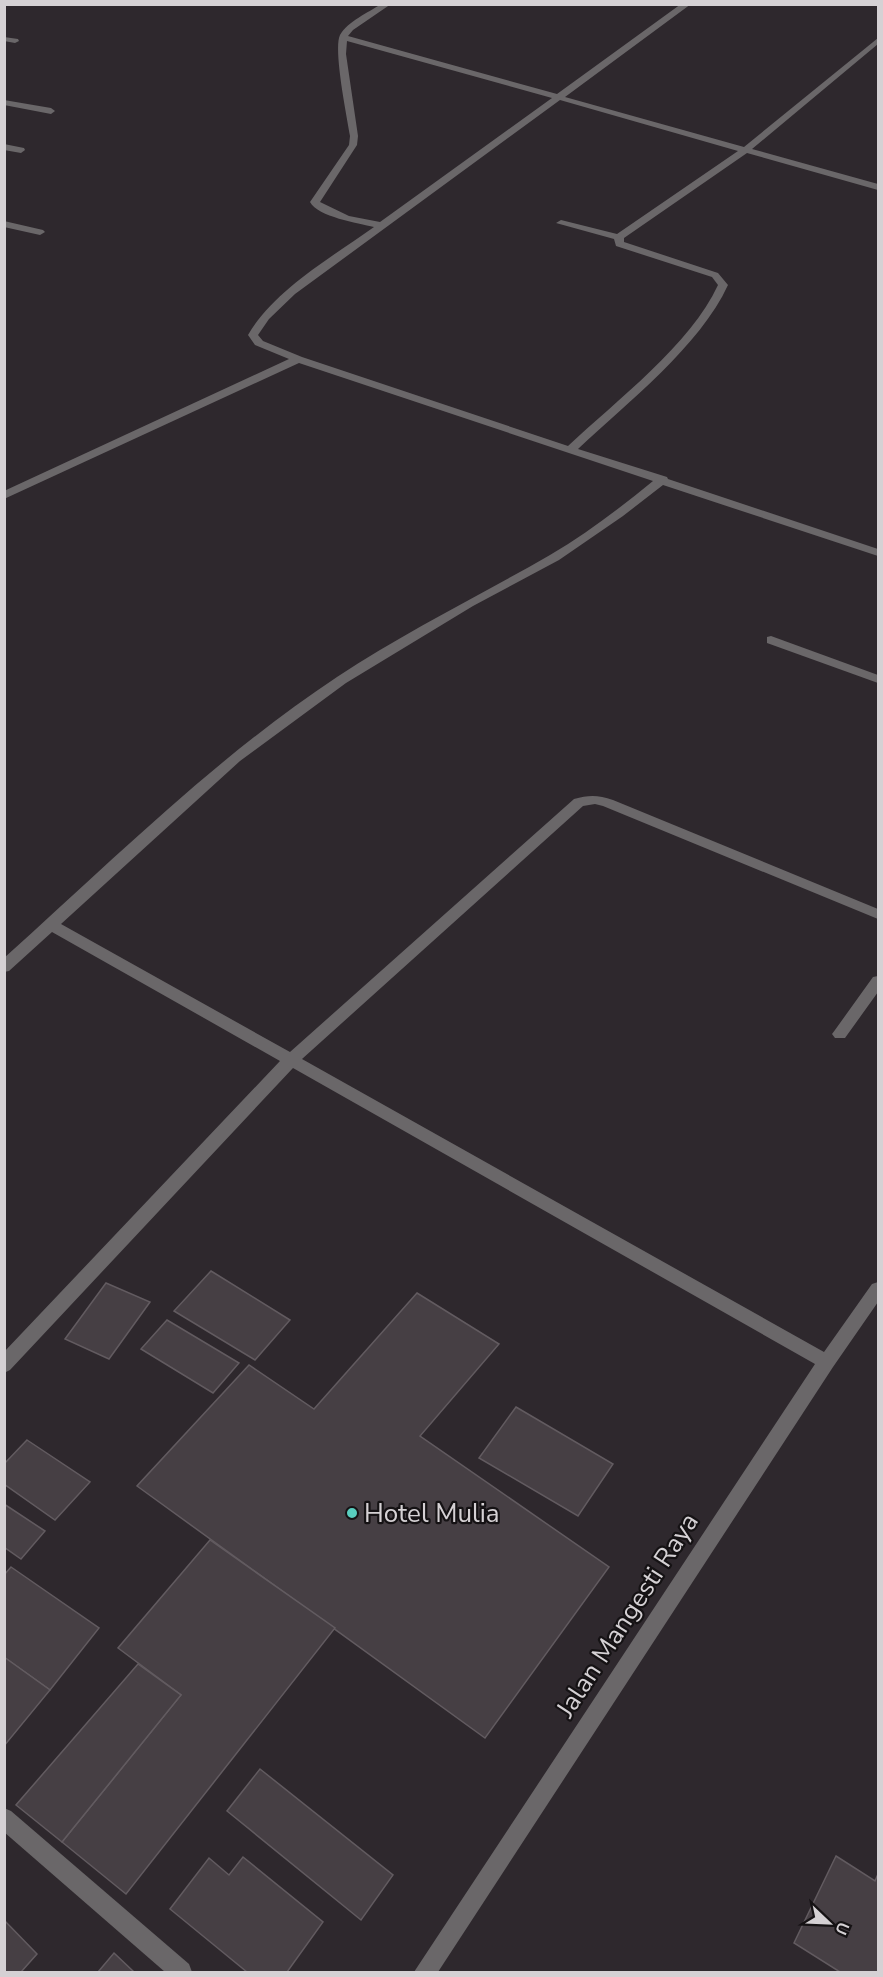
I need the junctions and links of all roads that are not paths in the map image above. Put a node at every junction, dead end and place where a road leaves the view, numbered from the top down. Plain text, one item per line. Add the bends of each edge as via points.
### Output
1 (387, 4) edge
2 (687, 4) edge
3 (343, 37) junction
4 (4, 39) edge
5 (879, 39) edge
6 (15, 41) dead end
7 (557, 98) junction
8 (4, 102) edge
9 (51, 111) dead end
10 (4, 147) edge
11 (21, 150) dead end
12 (745, 150) junction
13 (879, 187) edge
14 (561, 223) dead end
15 (4, 224) edge
16 (384, 226) junction
17 (40, 232) dead end
18 (619, 237) junction
19 (297, 359) junction
20 (570, 450) junction
21 (663, 479) junction
22 (4, 496) edge
23 (876, 548) edge
24 (771, 640) dead end
25 (879, 679) edge
26 (879, 914) edge
27 (52, 925) junction
28 (4, 967) edge
29 (879, 981) edge
30 (840, 1034) dead end
31 (290, 1062) junction
32 (875, 1299) edge
33 (827, 1362) junction
34 (4, 1365) edge
35 (4, 1818) edge
36 (181, 1972) edge
37 (425, 1972) edge

1 - 3 street
2 - 7 street
3 - 7 street
3 - 16 street via 354,136 352,146 315,202 346,218
4 - 6 street
5 - 12 street
7 - 12 street
7 - 16 street
8 - 9 street
10 - 11 street
12 - 13 street
12 - 18 street
14 - 18 street
15 - 17 street
16 - 19 street via 285,298 256,328 253,335 259,343
18 - 20 street via 619,244 715,275 723,285 702,320
19 - 20 street
19 - 22 street
20 - 21 street
21 - 23 street
21 - 27 street via 555,557 410,637 331,687 235,758
24 - 25 street
26 - 31 street via 609,803 586,800
27 - 28 street
27 - 31 street
29 - 30 street
31 - 33 street
31 - 34 street
32 - 33 street, Jalan Mangesti Raya
33 - 37 street, Jalan Mangesti Raya
35 - 36 street

